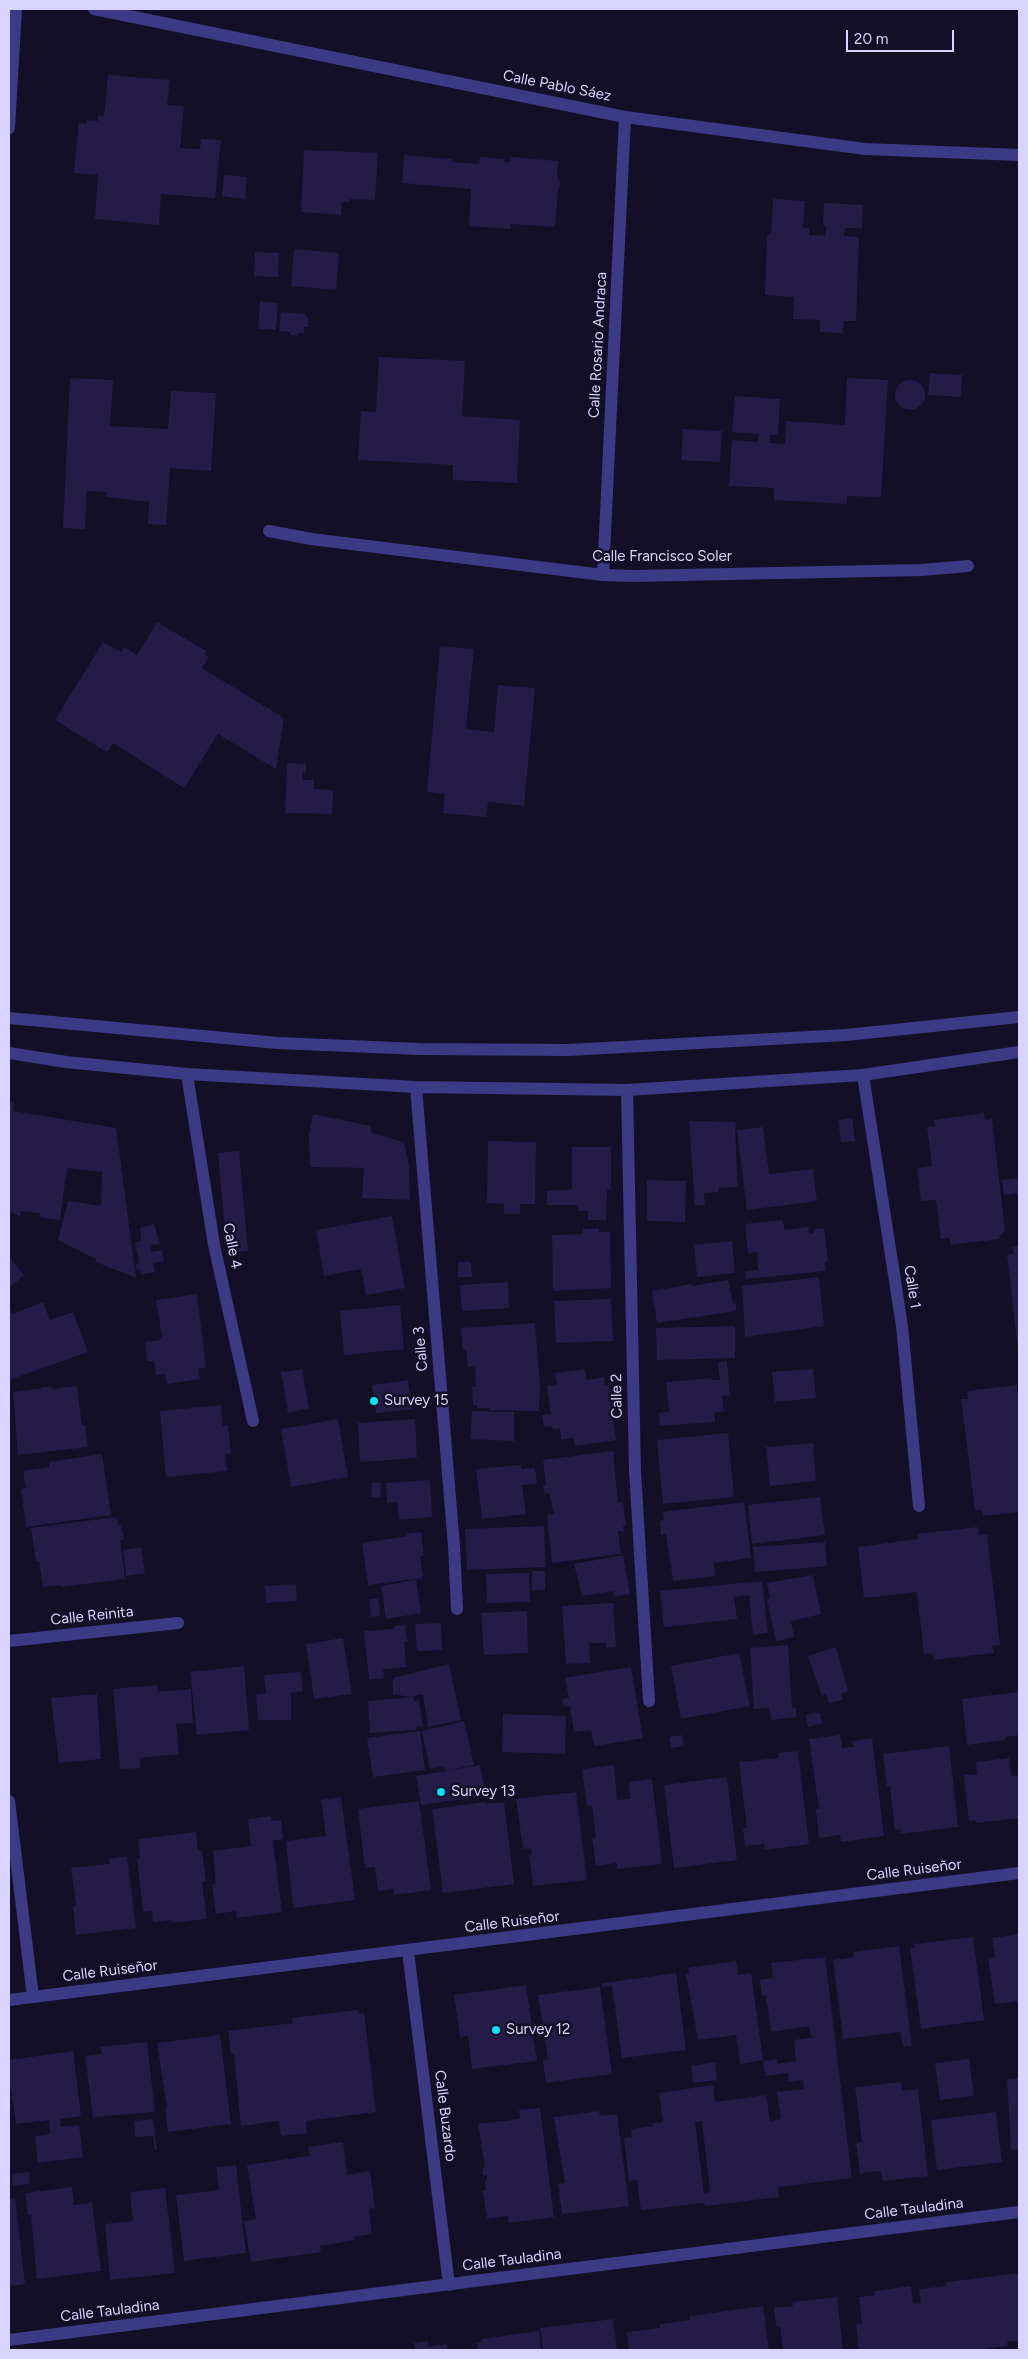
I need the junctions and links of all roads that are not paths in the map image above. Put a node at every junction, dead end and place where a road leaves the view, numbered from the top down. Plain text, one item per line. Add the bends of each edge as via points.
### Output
1 (16, 9) edge
2 (94, 9) edge
3 (625, 117) junction
4 (9, 128) edge
5 (1019, 155) edge
6 (269, 531) dead end
7 (968, 566) dead end
8 (603, 575) junction
9 (1019, 1017) edge
10 (9, 1018) edge
11 (1019, 1052) edge
12 (9, 1053) edge
13 (187, 1074) junction
14 (863, 1075) junction
15 (416, 1087) junction
16 (628, 1090) junction
17 (253, 1422) dead end
18 (918, 1506) dead end
19 (456, 1609) dead end
20 (178, 1623) dead end
21 (9, 1641) edge
22 (649, 1701) dead end
23 (9, 1801) edge
24 (1019, 1873) edge
25 (408, 1951) junction
26 (32, 1997) junction
27 (9, 2000) edge
28 (1019, 2212) edge
29 (449, 2285) junction
30 (9, 2340) edge

1 - 4 street
2 - 3 street, Calle Pablo Sáez
3 - 5 street, Calle Pablo Sáez via 865,149
3 - 8 street, Calle Rosario Andraca
6 - 8 street, Calle Francisco Soler
7 - 8 street, Calle Francisco Soler
9 - 10 street via 846,1035 568,1050 419,1049 278,1043
11 - 14 street
12 - 13 street
13 - 15 street
13 - 17 street, Calle 4 via 214,1246
14 - 16 street
14 - 18 street, Calle 1 via 902,1326
15 - 16 street
15 - 19 street, Calle 3 via 454,1546
16 - 22 street, Calle 2 via 635,1471
20 - 21 street, Calle Reinita
23 - 26 street
24 - 25 street, Calle Ruiseñor
25 - 26 street, Calle Ruiseñor
25 - 29 street, Calle Buzardo
26 - 27 street, Calle Ruiseñor
28 - 29 street, Calle Tauladina
29 - 30 street, Calle Tauladina

